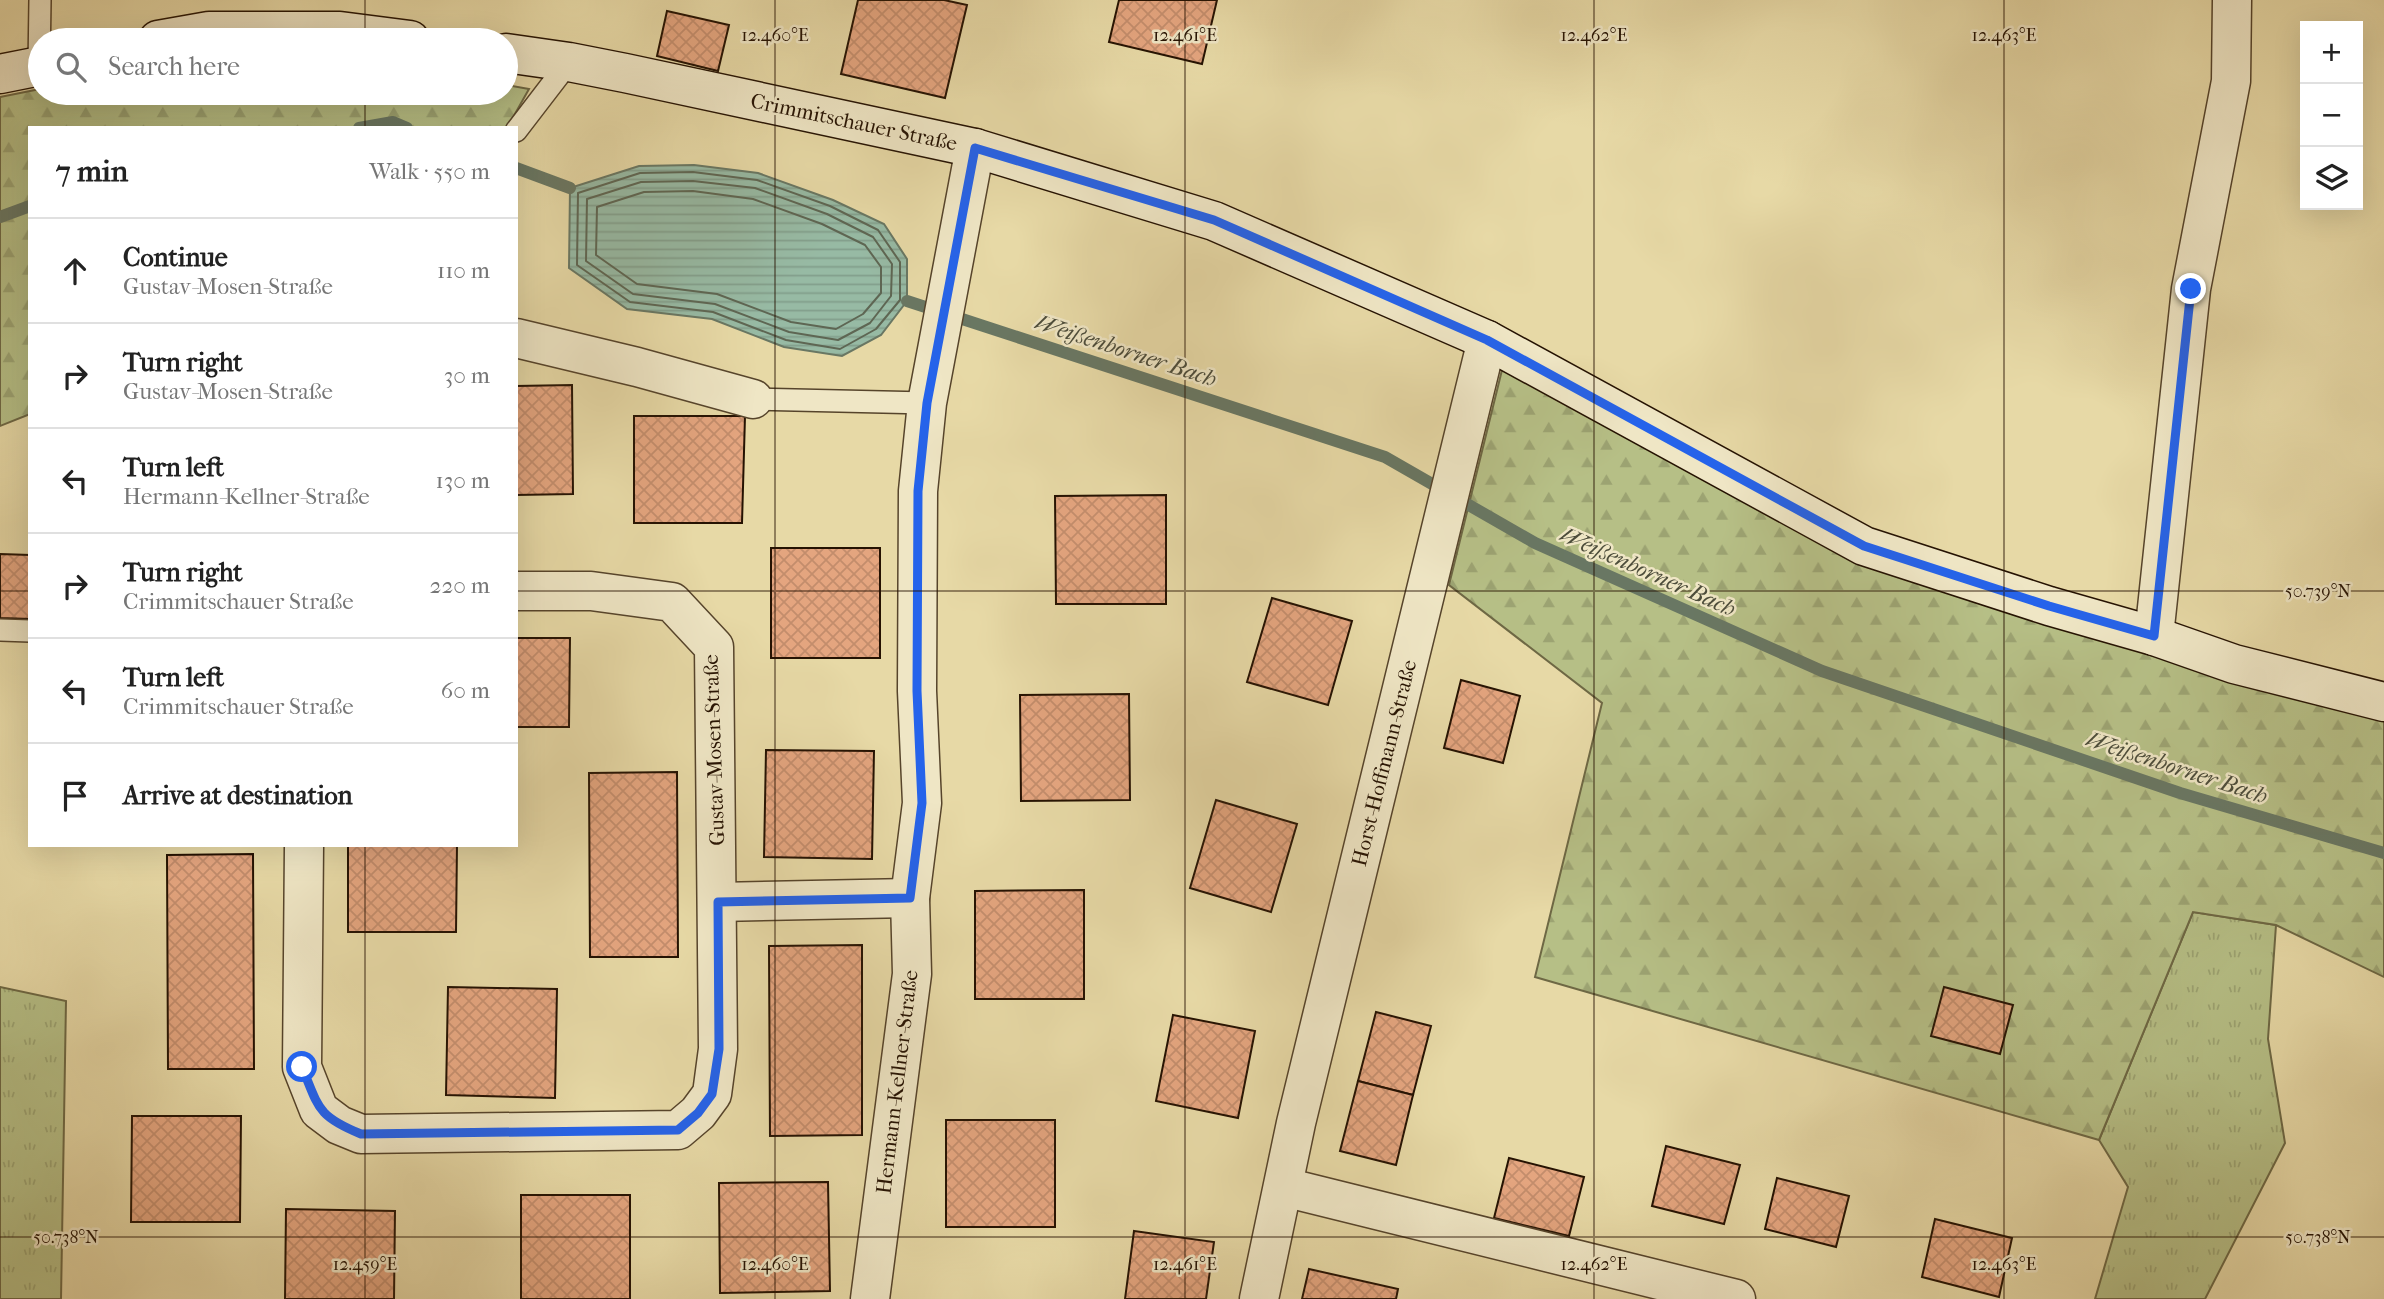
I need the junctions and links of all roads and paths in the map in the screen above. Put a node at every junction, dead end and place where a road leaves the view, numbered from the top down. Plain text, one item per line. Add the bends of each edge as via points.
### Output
1 (40, 0) edge
2 (2232, 0) edge
3 (40, 28) edge
4 (518, 55) edge
5 (569, 62) junction
6 (28, 69) edge
7 (0, 75) edge
8 (518, 128) edge
9 (975, 148) junction
10 (518, 338) edge
11 (1487, 340) junction
12 (752, 399) joint
13 (927, 403) junction
14 (518, 591) edge
15 (0, 630) edge
16 (28, 631) edge
17 (2154, 636) junction
18 (2384, 702) edge
19 (304, 847) edge
20 (910, 898) junction
21 (718, 902) junction
22 (1284, 1187) junction
23 (870, 1299) edge
24 (1259, 1299) edge
25 (1736, 1299) edge

1 - 3 lane
2 - 17 street via 2231,81 2191,289
4 - 5 street, Crimmitschauer Straße
5 - 8 lane
5 - 9 street, Crimmitschauer Straße
6 - 7 street
9 - 11 street, Crimmitschauer Straße via 1214,220
9 - 13 street, Hermann-Kellner-Straße
10 - 12 street
11 - 17 street, Crimmitschauer Straße via 1864,546
11 - 22 street, Horst-Hoffmann-Straße
12 - 13 lane
13 - 20 street, Hermann-Kellner-Straße via 918,491 917,691 922,803
14 - 21 street, Gustav-Mosen-Straße via 592,591 672,602 714,648
15 - 16 lane
17 - 18 street, Crimmitschauer Straße via 2234,664
19 - 21 street, Gustav-Mosen-Straße via 302,1067 319,1110 361,1134 678,1130 712,1094 719,1049
20 - 21 street
20 - 23 street, Hermann-Kellner-Straße via 912,974
22 - 24 street, Horst-Hoffmann-Straße
22 - 25 street

